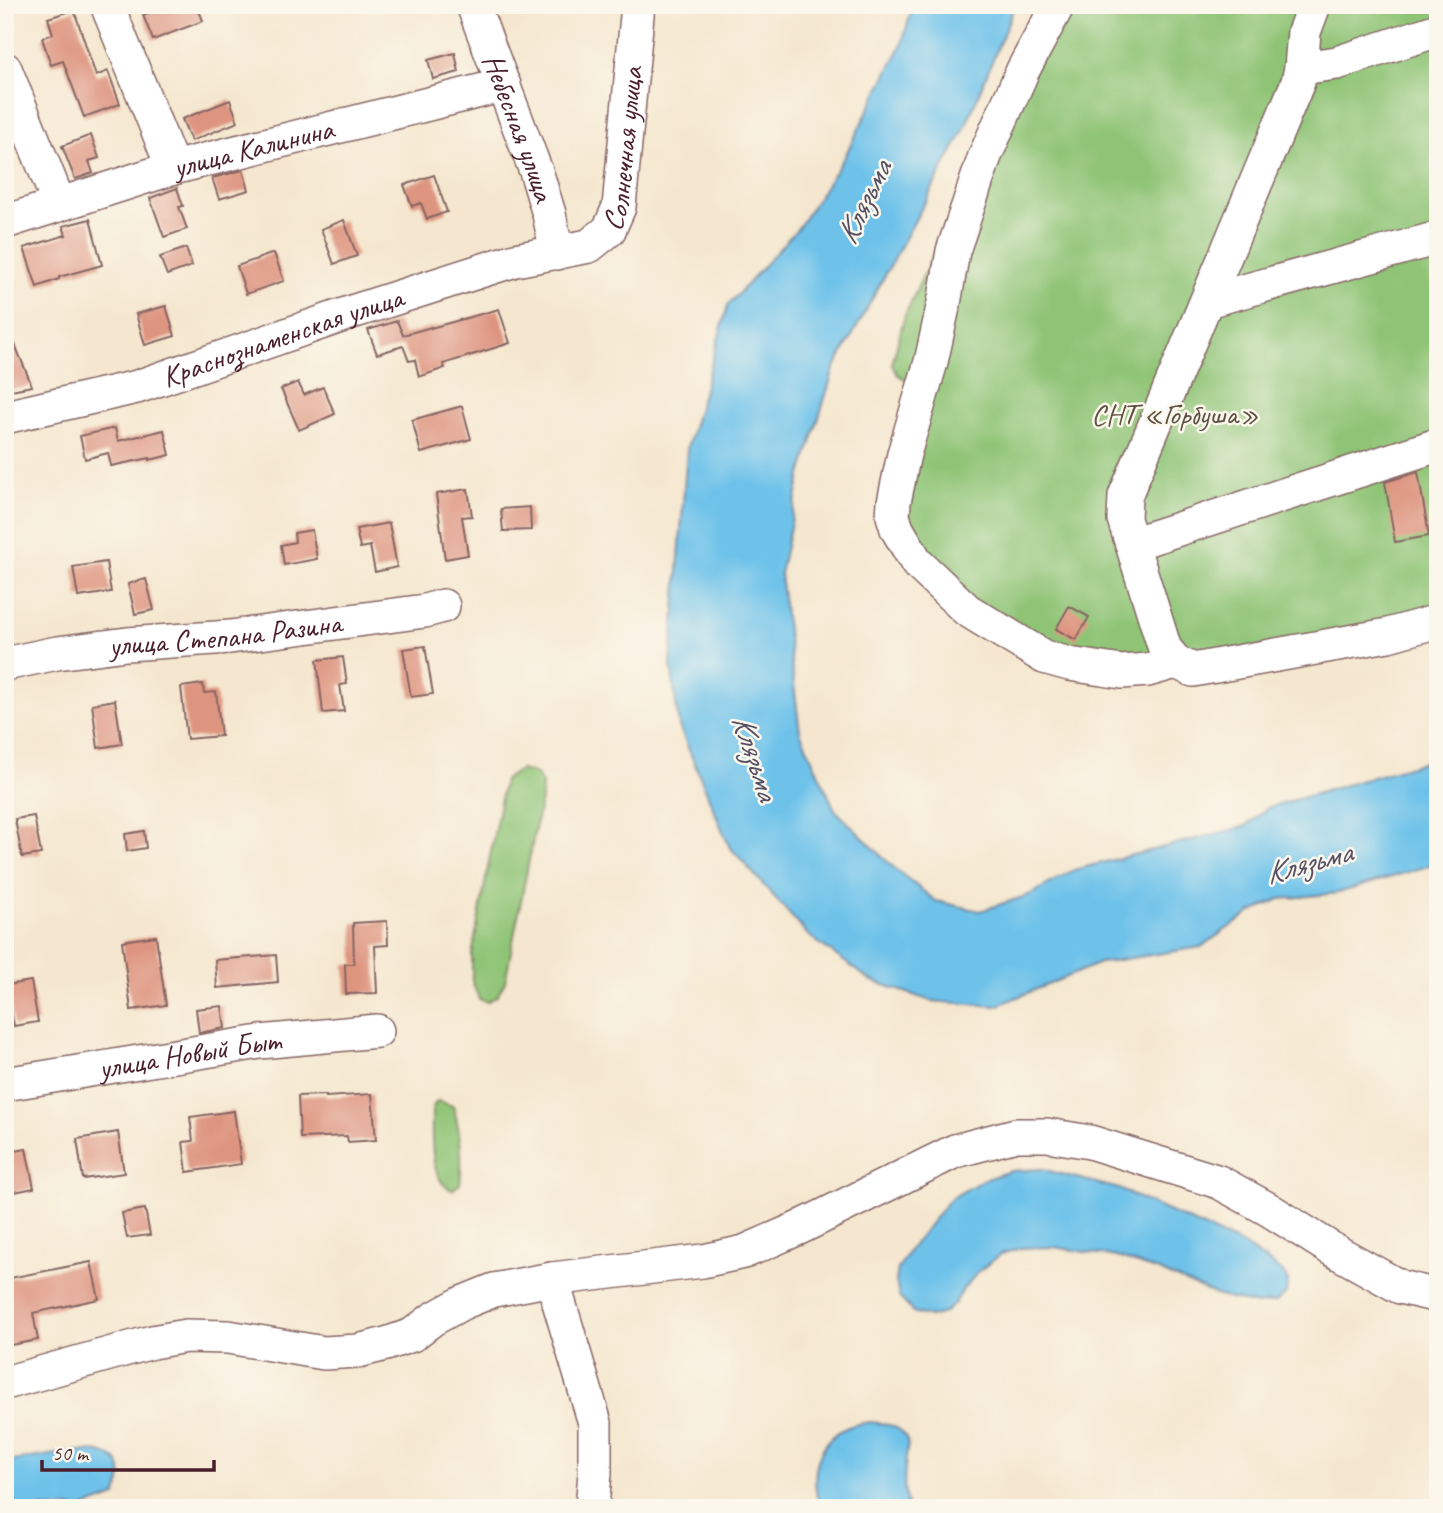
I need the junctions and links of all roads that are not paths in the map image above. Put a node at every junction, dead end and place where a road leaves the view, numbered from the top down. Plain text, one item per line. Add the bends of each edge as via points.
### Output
1 (107, 5) edge
2 (473, 5) edge
3 (638, 5) edge
4 (1058, 5) edge
5 (1314, 5) edge
6 (1438, 30) edge
7 (1301, 68) junction
8 (5, 69) edge
9 (504, 85) junction
10 (173, 168) junction
11 (59, 204) junction
12 (5, 222) edge
13 (1438, 238) edge
14 (557, 253) junction
15 (1207, 301) junction
16 (5, 417) edge
17 (1438, 445) edge
18 (1132, 544) junction
19 (443, 607) dead end
20 (1438, 621) edge
21 (1176, 662) junction
22 (5, 664) edge
23 (377, 1031) dead end
24 (5, 1084) edge
25 (552, 1279) junction
26 (1438, 1296) edge
27 (5, 1383) edge
28 (592, 1508) edge

1 - 10 street
2 - 9 street, Небесная улица
3 - 14 street, Солнечная улица via 619,207 609,230 589,246
4 - 21 street via 985,156 953,251 946,298 904,454 893,516 917,563 967,610 1044,657 1122,672
5 - 7 street via 1304,32
6 - 7 street via 1337,63
7 - 15 street
8 - 11 street
9 - 10 street, улица Калинина
9 - 14 street, Небесная улица via 537,174
10 - 11 street, улица Калинина
11 - 12 street, улица Калинина
13 - 15 street
14 - 16 street, Краснознаменская улица via 515,260 355,311 137,387
15 - 18 street via 1125,496 1124,519
17 - 18 street
18 - 21 street via 1165,649
19 - 22 street, улица Степана Разина via 230,637 127,644
20 - 21 street via 1388,635 1193,670
23 - 24 street, улица Новый Быт via 260,1042
25 - 26 street via 744,1252 954,1152 1016,1135 1047,1135 1090,1142 1219,1182 1400,1287
25 - 27 street via 494,1290 462,1303 412,1335 358,1351 324,1353 228,1337 186,1336
25 - 28 street via 595,1423

